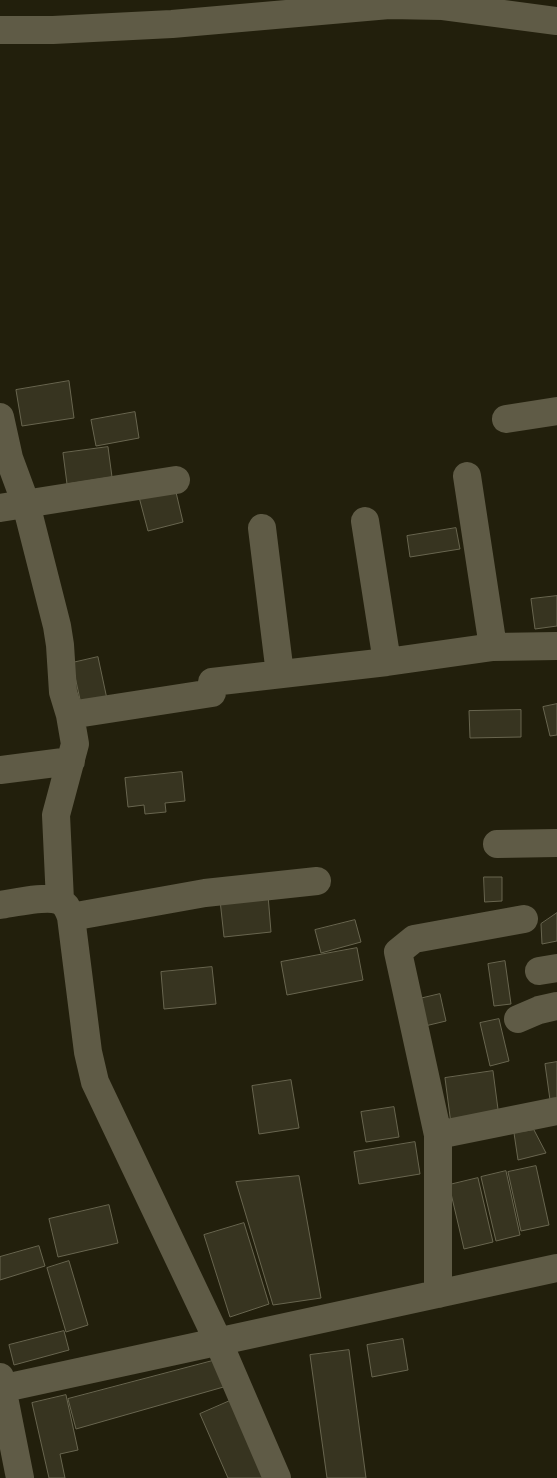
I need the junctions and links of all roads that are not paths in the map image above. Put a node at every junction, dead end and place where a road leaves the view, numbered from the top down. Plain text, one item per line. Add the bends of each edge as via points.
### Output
1 (310, 6) edge
2 (557, 21) edge
3 (0, 30) edge
4 (557, 412) edge
5 (0, 417) edge
6 (506, 419) dead end
7 (467, 476) dead end
8 (176, 480) dead end
9 (13, 506) edge
10 (365, 521) dead end
11 (262, 528) dead end
12 (557, 646) edge
13 (493, 647) junction
14 (387, 662) junction
15 (280, 674) junction
16 (70, 715) junction
17 (71, 761) junction
18 (0, 770) edge
19 (557, 843) edge
20 (497, 844) dead end
21 (317, 881) dead end
22 (0, 905) edge
23 (66, 909) junction
24 (524, 919) dead end
25 (557, 1006) edge
26 (518, 1019) dead end
27 (557, 1111) edge
28 (438, 1135) junction
29 (557, 1268) edge
30 (438, 1294) junction
31 (218, 1342) junction
32 (1, 1385) edge
33 (20, 1478) edge
34 (277, 1478) edge

1 - 2 street via 443,6
1 - 3 street via 172,24
4 - 6 street
5 - 9 street via 9,458
7 - 13 street
8 - 9 street
9 - 16 street via 57,626 63,692
10 - 14 street
11 - 15 street
12 - 13 street
13 - 14 street
14 - 15 street
15 - 16 street
16 - 17 street via 75,744
17 - 18 street
17 - 23 street via 56,815
19 - 20 street
21 - 23 street
22 - 23 street via 51,899
23 - 31 street via 95,1082
24 - 28 street via 414,939 398,952
25 - 26 street
27 - 28 street
28 - 30 street
29 - 30 street
30 - 31 street
31 - 32 street
31 - 34 street
32 - 33 street

